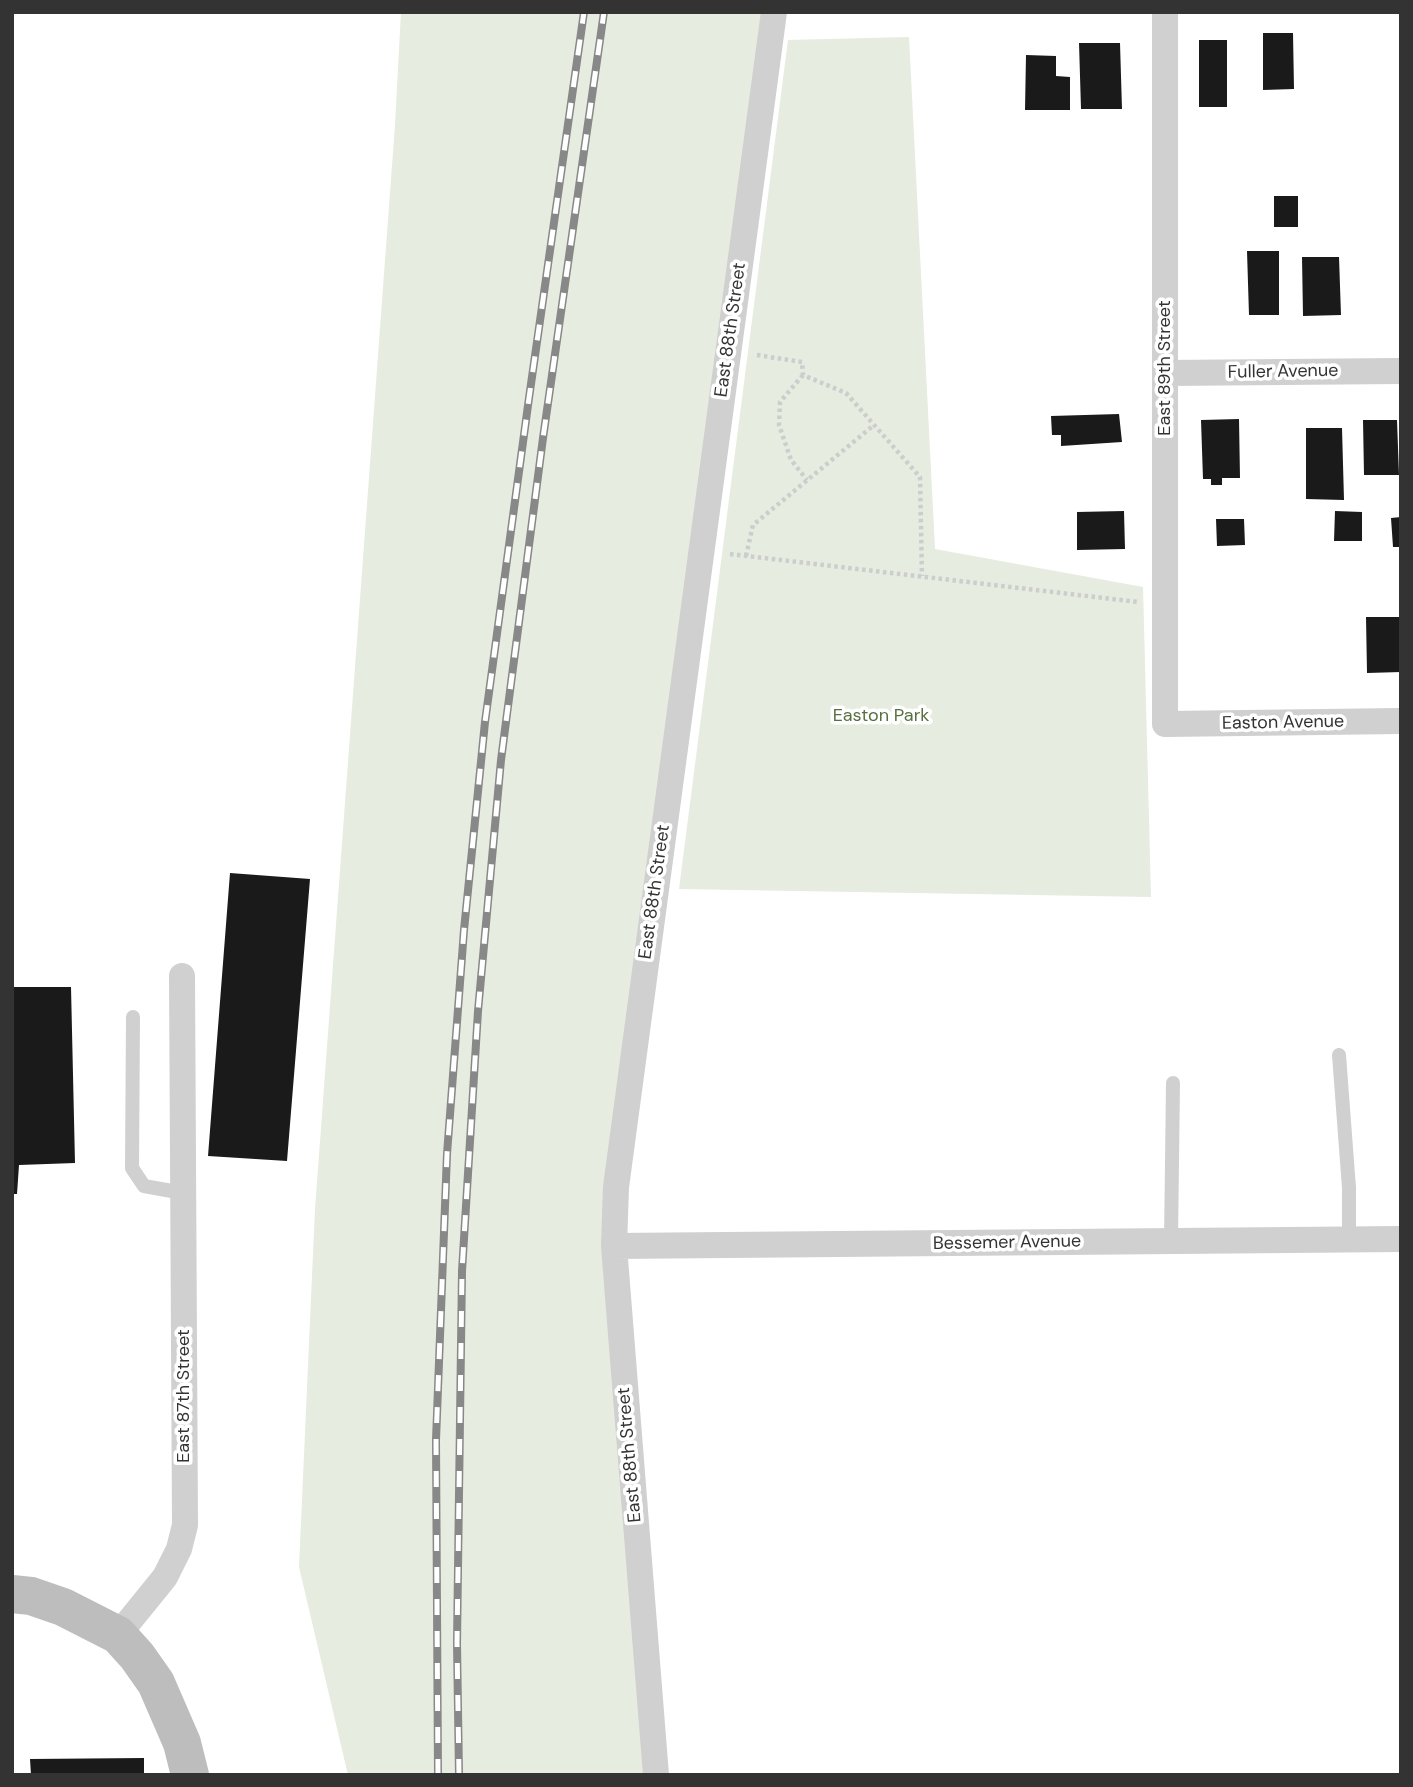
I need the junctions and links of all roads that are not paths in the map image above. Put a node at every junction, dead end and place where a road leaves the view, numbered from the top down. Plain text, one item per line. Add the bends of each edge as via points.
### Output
1 (774, 12) edge
2 (1165, 12) edge
3 (1401, 371) edge
4 (1165, 373) junction
5 (1401, 721) edge
6 (1165, 724) joint
7 (182, 976) dead end
8 (133, 1017) dead end
9 (1339, 1055) dead end
10 (1173, 1083) dead end
11 (183, 1193) junction
12 (1349, 1239) junction
13 (1401, 1239) edge
14 (1171, 1241) junction
15 (614, 1247) junction
16 (12, 1594) edge
17 (118, 1635) junction
18 (191, 1775) edge
19 (656, 1775) edge

1 - 15 street, East 88th Street via 615,1187
2 - 4 street, East 89th Street
3 - 4 street, Fuller Avenue
4 - 6 street, East 89th Street
5 - 6 street, Easton Avenue
7 - 11 street, East 87th Street
8 - 11 lane via 132,1168 144,1186
9 - 12 lane
10 - 14 lane
11 - 17 street, East 87th Street via 185,1525 165,1577
12 - 13 street, Bessemer Avenue
12 - 14 street, Bessemer Avenue
14 - 15 street, Bessemer Avenue
15 - 19 street, East 88th Street
16 - 17 street via 63,1607
17 - 18 street via 156,1683

